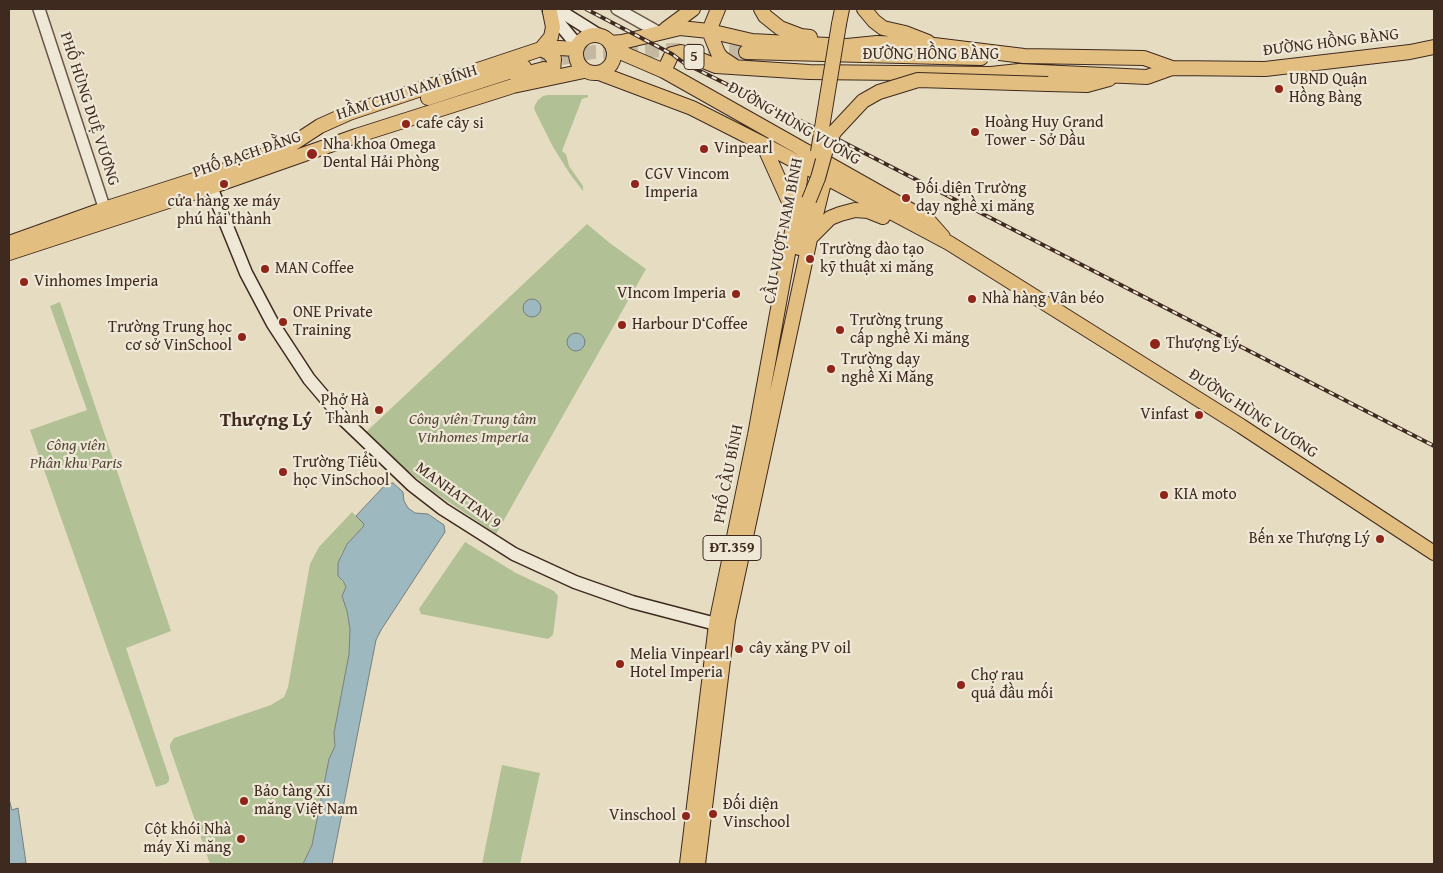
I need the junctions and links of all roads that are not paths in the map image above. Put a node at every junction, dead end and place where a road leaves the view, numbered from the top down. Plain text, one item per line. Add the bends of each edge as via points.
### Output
1 (39, 9) edge
2 (617, 9) edge
3 (693, 9) edge
4 (718, 9) edge
5 (761, 9) edge
6 (837, 9) edge
7 (842, 9) edge
8 (864, 9) edge
9 (552, 10) edge
10 (839, 24) junction
11 (709, 31) junction
12 (661, 32) junction
13 (608, 42) junction
14 (878, 43) junction
15 (934, 45) junction
16 (577, 47) junction
17 (1434, 47) edge
18 (744, 55) junction
19 (1024, 56) junction
20 (544, 65) junction
21 (1172, 68) junction
22 (584, 71) junction
23 (664, 71) junction
24 (599, 73) junction
25 (1119, 76) junction
26 (771, 131) junction
27 (763, 144) junction
28 (806, 150) junction
29 (285, 161) joint
30 (802, 166) junction
31 (827, 172) junction
32 (211, 187) junction
33 (809, 200) junction
34 (106, 214) junction
35 (795, 216) junction
36 (913, 225) junction
37 (810, 239) junction
38 (949, 243) junction
39 (11, 250) edge
40 (767, 401) junction
41 (768, 431) junction
42 (755, 435) junction
43 (1434, 553) edge
44 (716, 624) junction
45 (708, 738) junction
46 (696, 829) junction
47 (687, 864) edge
48 (698, 864) edge

1 - 34 street, PHỐ HÙNG DUỆ VƯƠNG
2 - 12 street
3 - 12 main road
4 - 11 main road
5 - 14 main road via 772,24 790,33
6 - 10 main road, CẦU VƯỢT NAM BÍNH
7 - 10 main road, CẦU VƯỢT NAM BÍNH
8 - 15 main road via 882,28
9 - 13 main road, ĐƯỜNG HÙNG VƯƠNG
9 - 16 main road
9 - 20 main road via 553,27
10 - 33 main road, CẦU VƯỢT NAM BÍNH, bridge
11 - 12 main road, ĐƯỜNG HỒNG BÀNG via 680,28
11 - 18 main road, ĐƯỜNG HỒNG BÀNG
11 - 18 main road via 722,58
12 - 13 main road, ĐƯỜNG HỒNG BÀNG via 622,42
13 - 16 main road via 589,36
13 - 23 main road, ĐƯỜNG HÙNG VƯƠNG
13 - 24 main road via 613,59
14 - 15 main road, ĐƯỜNG HỒNG BÀNG
14 - 18 main road, ĐƯỜNG HỒNG BÀNG
15 - 19 main road, ĐƯỜNG HỒNG BÀNG
16 - 20 main road, PHỐ BẠCH ĐẰNG via 559,48
16 - 22 main road via 577,62
17 - 21 main road, ĐƯỜNG HỒNG BÀNG via 1265,69
18 - 19 main road
18 - 23 main road, 5 via 716,66 681,52 672,54
18 - 25 main road, ĐƯỜNG HỒNG BÀNG via 809,72 991,74 1019,70
19 - 21 main road, ĐƯỜNG HỒNG BÀNG via 1144,58
20 - 22 main road, PHỐ BẠCH ĐẰNG
20 - 29 main road, HẦM CHUI NAM BÍNH via 347,130 307,147
20 - 34 main road, PHỐ BẠCH ĐẰNG via 349,113 241,165
21 - 25 main road, ĐƯỜNG HỒNG BÀNG via 1147,77
22 - 24 main road
23 - 26 main road, ĐƯỜNG HÙNG VƯƠNG
24 - 27 main road, ĐƯỜNG HÙNG VƯƠNG via 692,108
25 - 33 main road, bridge via 1087,85 918,80 879,92 863,101 834,131
26 - 27 main road
26 - 28 main road, ĐƯỜNG HÙNG VƯƠNG
27 - 30 main road, ĐƯỜNG HÙNG VƯƠNG
27 - 35 main road
28 - 30 main road, PHỐ CẦU BÍNH / ĐT.359
28 - 31 main road, ĐƯỜNG HÙNG VƯƠNG
29 - 32 main road, PHỐ BẠCH ĐẰNG
30 - 31 main road, ĐƯỜNG HÙNG VƯƠNG
30 - 35 main road, PHỐ CẦU BÍNH / ĐT.359
31 - 36 main road, ĐƯỜNG HÙNG VƯƠNG
31 - 37 main road, PHỐ CẦU BÍNH / ĐT.359
31 - 38 main road, ĐƯỜNG HÙNG VƯƠNG via 928,220
32 - 34 main road, PHỐ BẠCH ĐẰNG
32 - 44 main road, MANHATTAN 9 via 258,296 309,379 343,419 428,498 514,554 575,582 632,602
33 - 40 main road, CẦU VƯỢT NAM BÍNH
34 - 39 main road, PHỐ BẠCH ĐẰNG
35 - 42 main road, PHỐ CẦU BÍNH / ĐT.359
36 - 37 main road via 855,210 830,218
36 - 38 main road, ĐƯỜNG HÙNG VƯƠNG
37 - 41 main road, PHỐ CẦU BÍNH / ĐT.359
38 - 43 main road, ĐƯỜNG HÙNG VƯƠNG via 1241,426
40 - 41 main road, CẦU VƯỢT NAM BÍNH
40 - 42 main road, CẦU VƯỢT NAM BÍNH
41 - 45 main road, PHỐ CẦU BÍNH / ĐT.359 via 728,620
42 - 44 main road, PHỐ CẦU BÍNH / ĐT.359
44 - 45 main road, PHỐ CẦU BÍNH / ĐT.359
45 - 46 main road, PHỐ CẦU BÍNH / ĐT.359
46 - 47 main road, PHỐ CẦU BÍNH / ĐT.359
46 - 48 main road, PHỐ CẦU BÍNH / ĐT.359

